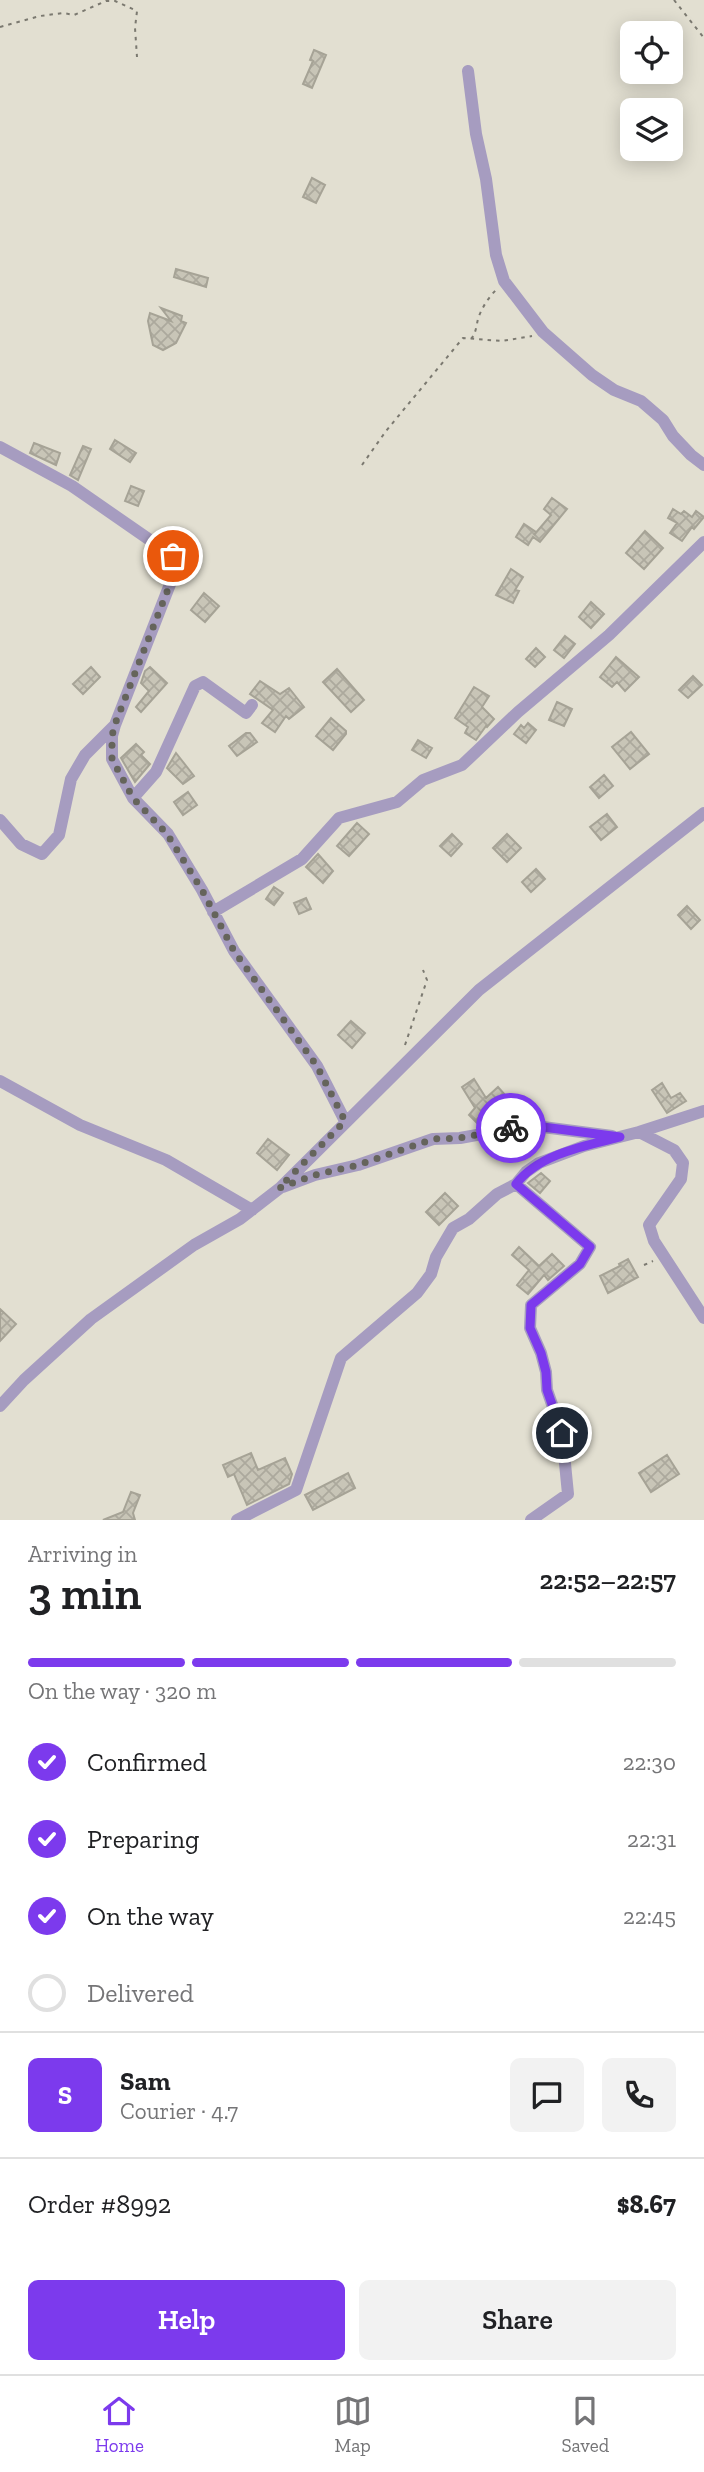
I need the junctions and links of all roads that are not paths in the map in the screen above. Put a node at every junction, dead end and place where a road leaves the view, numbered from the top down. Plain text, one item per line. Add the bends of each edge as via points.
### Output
1 (468, 71) dead end
2 (0, 447) edge
3 (704, 465) edge
4 (704, 542) edge
5 (252, 705) dead end
6 (115, 724) junction
7 (133, 798) junction
8 (704, 813) edge
9 (0, 820) edge
10 (214, 912) junction
11 (0, 1081) edge
12 (704, 1111) edge
13 (345, 1121) junction
14 (639, 1132) junction
15 (620, 1137) junction
16 (516, 1184) junction
17 (279, 1188) junction
18 (252, 1210) junction
19 (704, 1318) edge
20 (0, 1406) edge
21 (237, 1520) edge
22 (531, 1520) edge

1 - 3 street via 504,281 547,335 592,375 641,401
2 - 6 street via 72,486 173,556 174,574
4 - 10 street via 609,635 462,765 423,780 397,802 339,818 302,859
5 - 7 street via 246,713 203,682 195,686 156,772
6 - 7 street via 112,759
6 - 9 street via 85,755 71,779 60,835 42,854 20,844
7 - 10 street via 167,834
8 - 13 street via 500,972
10 - 13 street via 234,951 317,1066
11 - 18 street via 80,1125 166,1160
12 - 14 street
13 - 17 street
14 - 15 street
14 - 19 street via 674,1150 683,1163 681,1179 649,1225 654,1241
15 - 16 street via 539,1163
15 - 17 street via 521,1127 433,1139
16 - 21 street via 453,1228 417,1293 341,1358 296,1490
16 - 22 street via 590,1247 580,1264 531,1305 530,1328 562,1433 568,1494
17 - 18 street
18 - 20 street via 194,1245 91,1319

